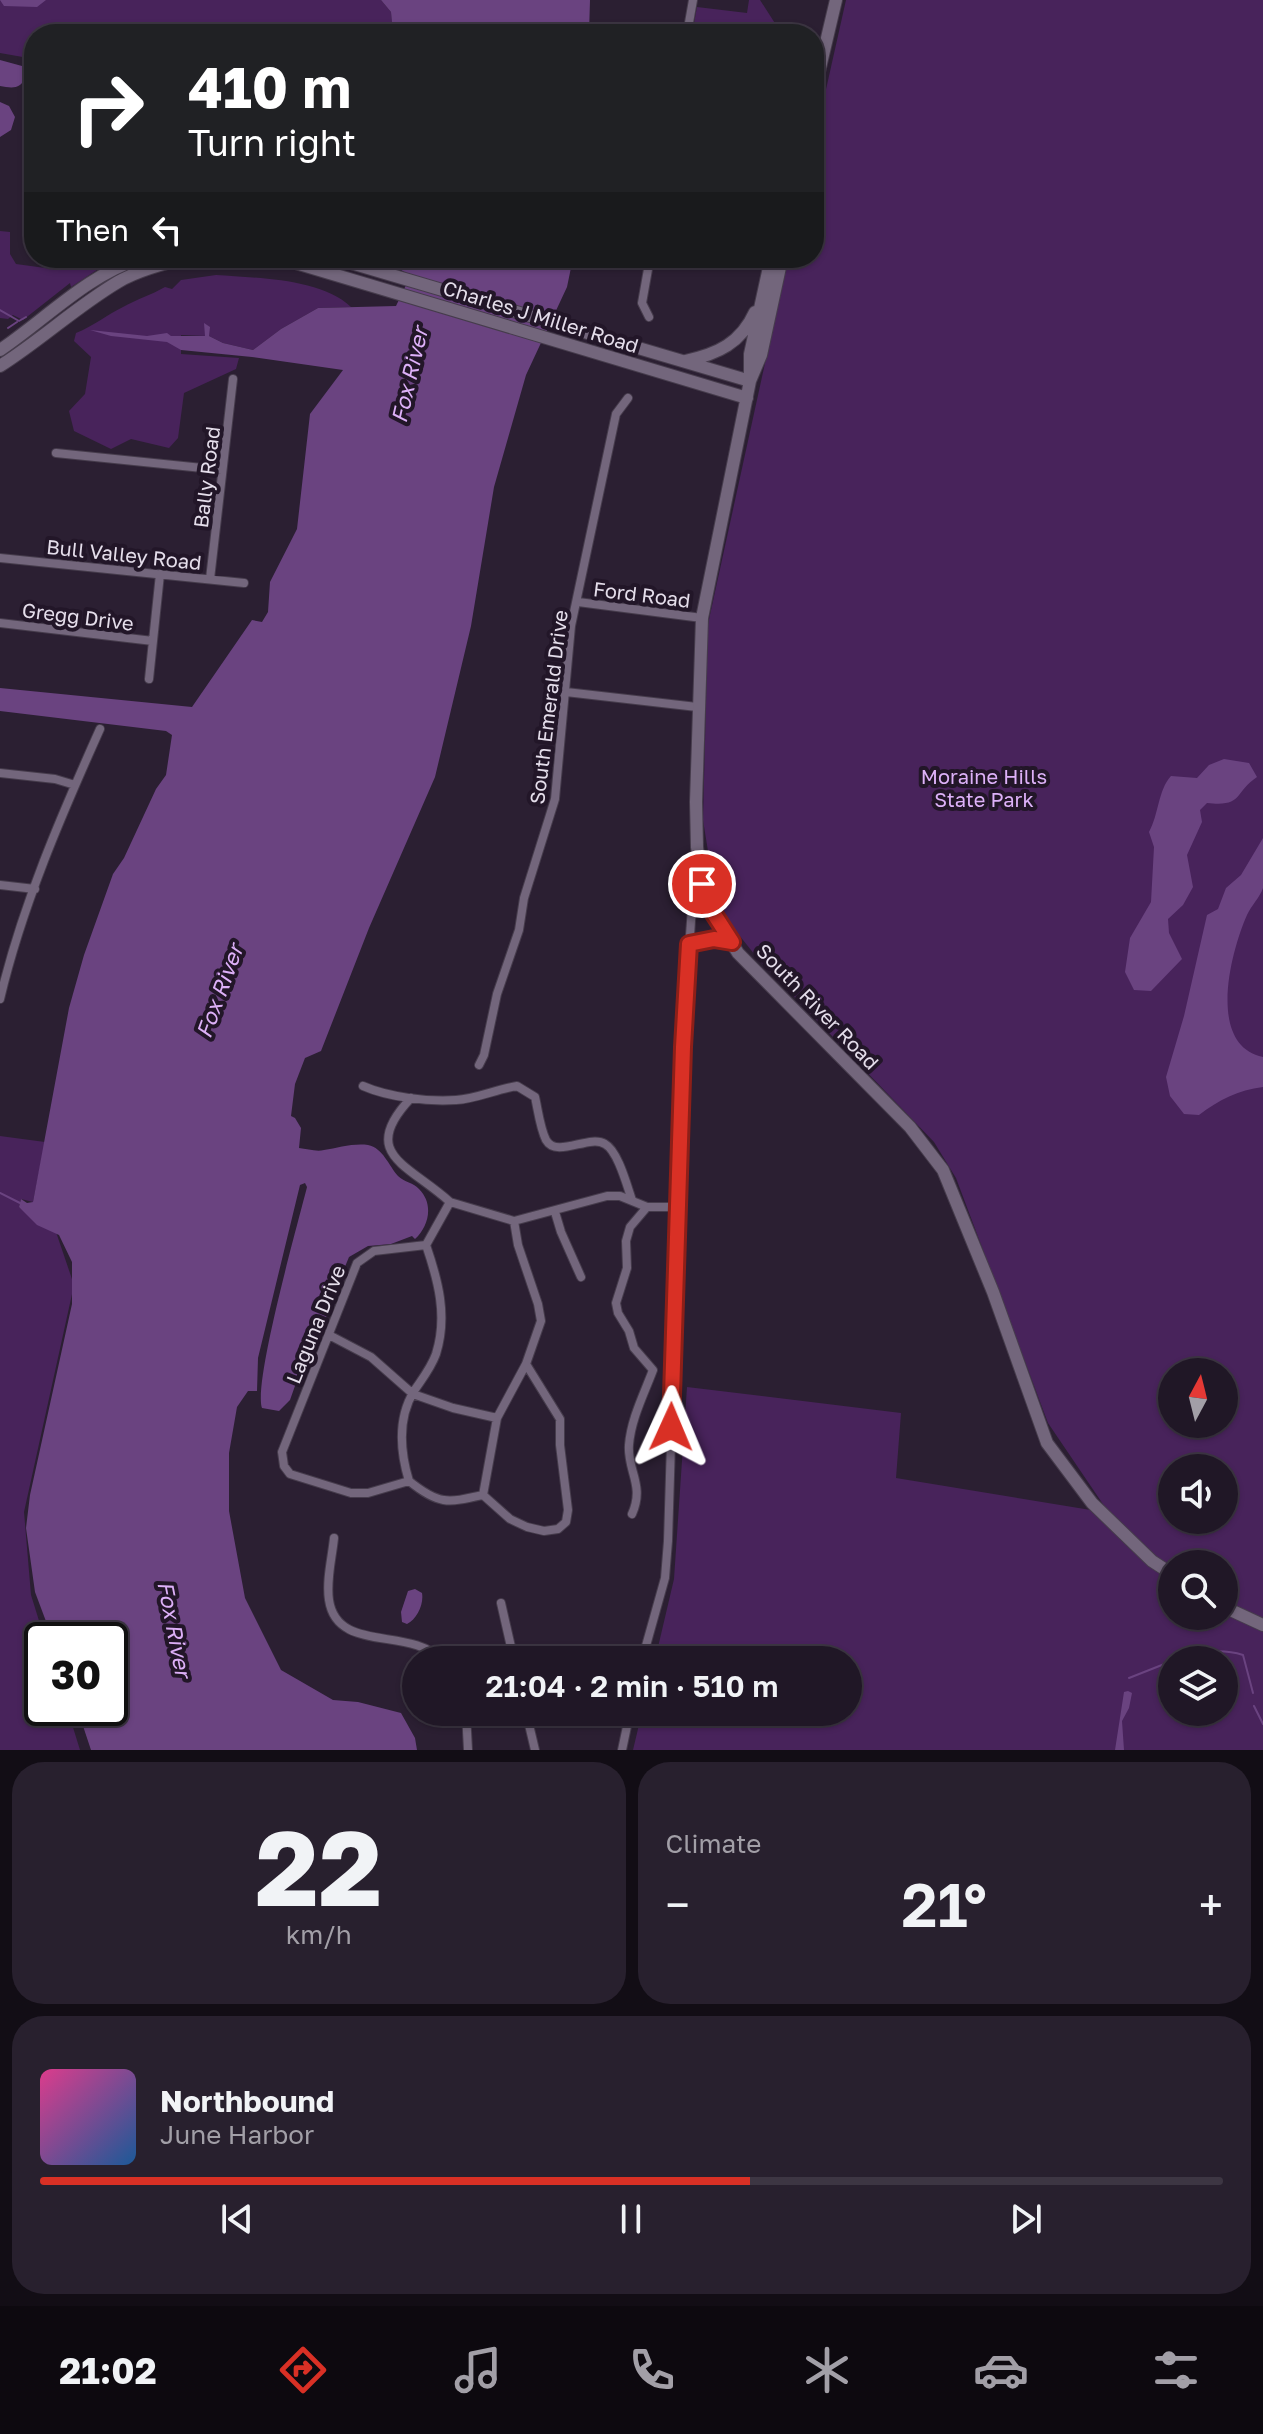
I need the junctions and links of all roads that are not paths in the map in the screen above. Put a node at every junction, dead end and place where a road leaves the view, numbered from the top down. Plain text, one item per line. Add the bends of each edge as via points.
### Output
1 (693, 0) edge
2 (836, 0) edge
3 (689, 24) edge
4 (824, 51) edge
5 (116, 268) edge
6 (155, 268) edge
7 (312, 268) edge
8 (366, 268) edge
9 (648, 268) edge
10 (769, 268) edge
11 (780, 268) edge
12 (764, 291) junction
13 (649, 317) dead end
14 (0, 350) edge
15 (684, 361) junction
16 (0, 366) edge
17 (233, 379) dead end
18 (750, 381) junction
19 (628, 398) dead end
20 (747, 398) junction
21 (56, 453) dead end
22 (222, 470) junction
23 (0, 558) edge
24 (160, 574) junction
25 (210, 579) junction
26 (244, 583) dead end
27 (578, 602) junction
28 (702, 618) junction
29 (0, 623) edge
30 (153, 641) junction
31 (149, 679) dead end
32 (566, 692) junction
33 (697, 707) junction
34 (100, 729) dead end
35 (0, 773) edge
36 (75, 785) junction
37 (697, 847) junction
38 (0, 885) edge
39 (35, 889) junction
40 (732, 942) junction
41 (689, 944) junction
42 (0, 998) edge
43 (479, 1065) dead end
44 (363, 1086) dead end
45 (411, 1098) junction
46 (632, 1200) junction
47 (450, 1202) junction
48 (647, 1207) junction
49 (678, 1207) junction
50 (555, 1212) junction
51 (514, 1221) junction
52 (426, 1245) junction
53 (581, 1277) dead end
54 (329, 1335) junction
55 (526, 1364) junction
56 (653, 1370) junction
57 (672, 1371) junction
58 (413, 1394) junction
59 (497, 1418) junction
60 (409, 1481) junction
61 (483, 1495) junction
62 (632, 1514) dead end
63 (334, 1538) dead end
64 (1158, 1565) edge
65 (501, 1603) dead end
66 (1238, 1613) edge
67 (1263, 1625) edge
68 (423, 1646) edge
69 (511, 1646) edge
70 (646, 1646) edge
71 (467, 1726) edge
72 (529, 1726) edge
73 (627, 1726) edge
74 (468, 1750) edge
75 (535, 1750) edge
76 (622, 1750) edge

1 - 3 street
2 - 4 street
5 - 14 street
6 - 16 street via 120,281
7 - 20 street, Charles J Miller Road
8 - 15 street, Charles J Miller Road
9 - 13 street via 642,303
10 - 12 street, South River Road
11 - 18 street, South River Road
12 - 15 street via 734,343
12 - 18 street, South River Road via 750,354
15 - 18 street, Charles J Miller Road
17 - 22 street, Bally Road
18 - 20 street, South River Road
19 - 27 street, South Emerald Drive via 616,414
20 - 28 street, South River Road
21 - 22 street
22 - 25 street, Bally Road
23 - 24 street, Bull Valley Road
24 - 25 street, Bull Valley Road
24 - 30 street
25 - 26 street, Bull Valley Road
27 - 28 street, Ford Road
27 - 32 street, South Emerald Drive
28 - 33 street, South River Road
29 - 30 street, Gregg Drive
30 - 31 street
32 - 33 street
32 - 43 street, South Emerald Drive via 555,799
33 - 37 street, South River Road
34 - 36 street
35 - 36 street
36 - 39 street
37 - 40 street, South River Road via 702,884
37 - 41 street
38 - 39 street
39 - 42 street
40 - 41 street
40 - 64 street, South River Road via 910,1127 943,1170 1047,1443 1092,1503
41 - 49 street
44 - 45 street
45 - 46 street via 457,1100 517,1086 529,1091 547,1141 553,1147 604,1142
45 - 47 street via 386,1131 387,1145 394,1157
46 - 48 street
46 - 50 street via 607,1196
47 - 51 street
47 - 52 street
48 - 49 street
48 - 56 street via 630,1227 627,1268 616,1303 634,1348
49 - 57 street
50 - 51 street
50 - 53 street
51 - 55 street via 541,1321
52 - 54 street, Laguna Drive via 364,1255 353,1270
52 - 58 street via 439,1281 441,1325 432,1365
54 - 58 street via 371,1357
54 - 60 street, Laguna Drive via 282,1452 284,1466 290,1474 351,1493
55 - 59 street
55 - 61 street via 560,1419 566,1522 544,1531 510,1519
56 - 57 street
56 - 62 street via 631,1430 629,1450 639,1494
57 - 70 street via 665,1578
58 - 59 street
58 - 60 street via 402,1420
59 - 61 street
60 - 61 street via 450,1502
63 - 68 street via 328,1588 336,1621 361,1635
65 - 69 street
66 - 67 street
71 - 74 street
72 - 75 street
73 - 76 street

